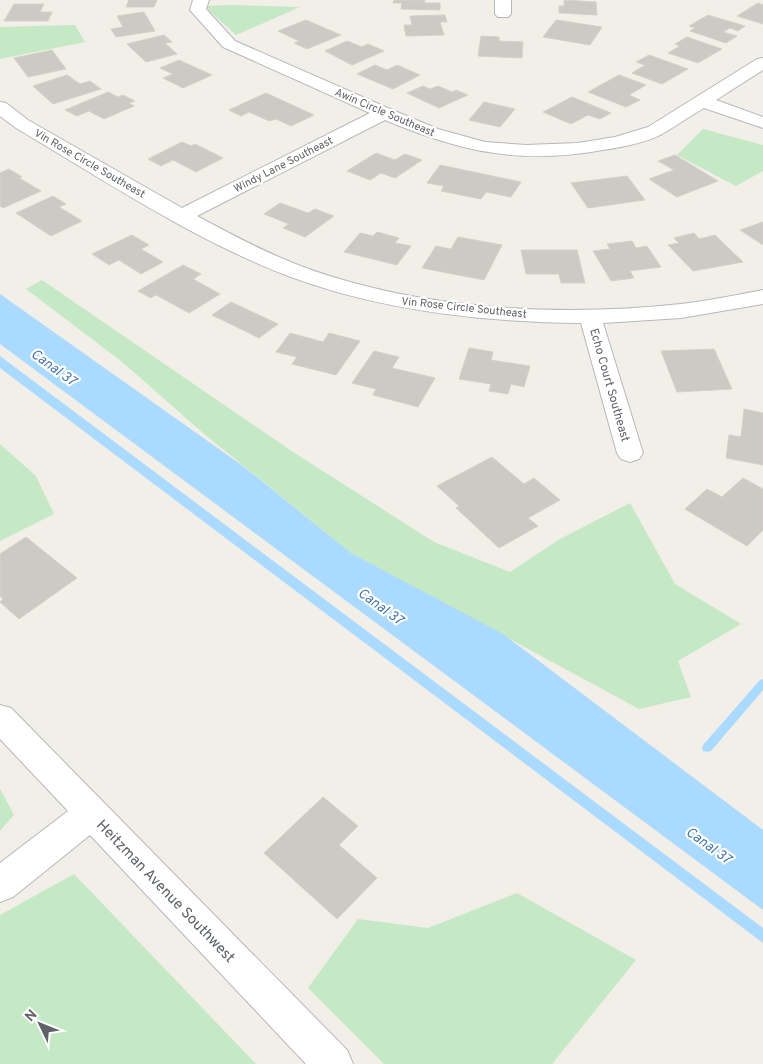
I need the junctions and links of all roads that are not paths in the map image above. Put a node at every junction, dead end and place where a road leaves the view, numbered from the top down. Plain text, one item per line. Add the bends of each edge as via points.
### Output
1 (201, 0) edge
2 (763, 63) edge
3 (702, 101) junction
4 (0, 107) edge
5 (384, 113) junction
6 (763, 123) edge
7 (181, 216) junction
8 (763, 297) edge
9 (590, 317) junction
10 (630, 453) dead end
11 (0, 718) edge
12 (92, 813) junction
13 (0, 885) edge
14 (332, 1064) edge

1 - 5 street, Awin Circle Southeast via 198,10 229,44
2 - 3 street, Awin Circle Southeast
3 - 5 street, Awin Circle Southeast via 654,131 618,142 543,151 484,147 432,133
3 - 6 street
4 - 7 street, Vin Rose Circle Southeast via 22,124
5 - 7 street, Windy Lane Southeast
7 - 9 street, Vin Rose Circle Southeast via 247,251 314,278 405,302 512,314
8 - 9 street, Vin Rose Circle Southeast via 682,311
9 - 10 street, Echo Court Southeast
11 - 12 street, Heitzman Avenue Southwest
12 - 13 street
12 - 14 street, Heitzman Avenue Southwest

